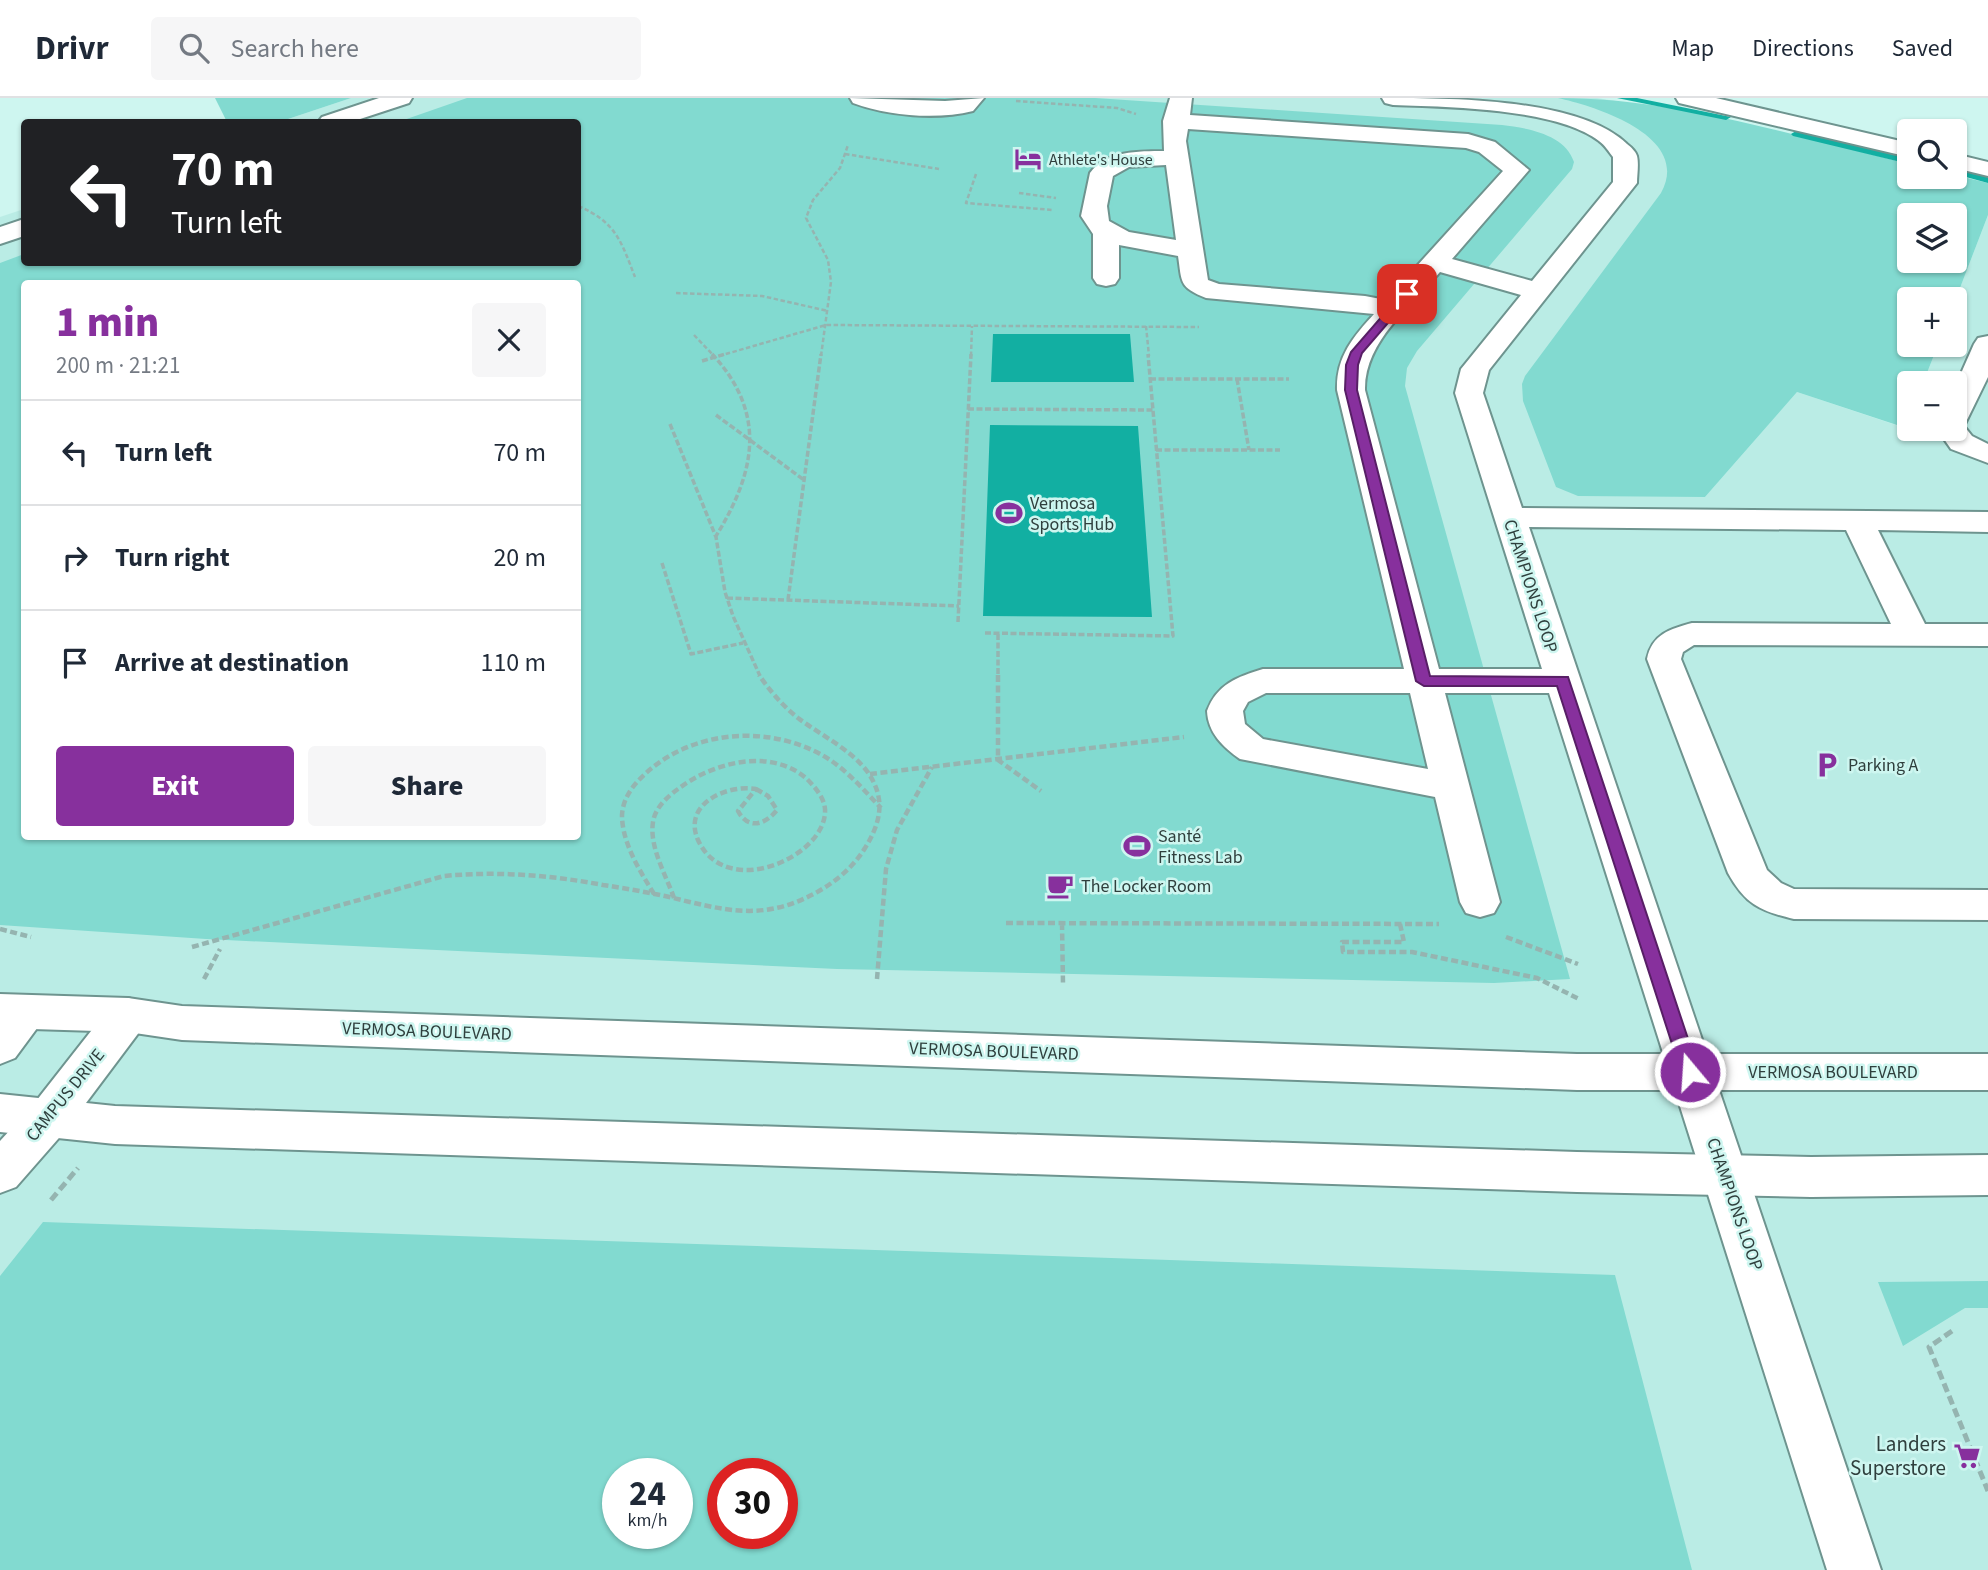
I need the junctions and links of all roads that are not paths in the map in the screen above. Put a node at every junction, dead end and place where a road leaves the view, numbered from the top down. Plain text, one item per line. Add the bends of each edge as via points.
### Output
1 (401, 98) edge
2 (861, 98) edge
3 (973, 98) edge
4 (1393, 98) edge
5 (1687, 98) edge
6 (1178, 110) edge
7 (339, 119) edge
8 (1897, 147) edge
9 (1176, 158) junction
10 (1967, 164) edge
11 (1988, 169) edge
12 (21, 228) edge
13 (1106, 232) junction
14 (0, 236) edge
15 (1188, 249) junction
16 (1436, 263) junction
17 (1106, 278) dead end
18 (1537, 291) junction
19 (1393, 310) junction
20 (1988, 344) edge
21 (1967, 392) edge
22 (1959, 441) edge
23 (1988, 454) edge
24 (1508, 517) junction
25 (1857, 522) junction
26 (1988, 522) edge
27 (1914, 635) junction
28 (1988, 635) edge
29 (1424, 681) junction
30 (1563, 681) junction
31 (1451, 787) junction
32 (1480, 902) dead end
33 (1988, 905) edge
34 (14, 1011) edge
35 (128, 1015) junction
36 (0, 1046) edge
37 (1690, 1072) junction
38 (1988, 1072) edge
39 (0, 1113) edge
40 (49, 1118) junction
41 (0, 1173) edge
42 (1724, 1174) junction
43 (1988, 1175) edge
44 (1854, 1570) edge

1 - 7 street
2 - 3 street via 873,103 951,107 965,106
4 - 18 street, CHAMPIONS LOOP via 1532,108 1576,121 1621,149 1628,161 1625,183
5 - 8 street
6 - 9 street
6 - 16 street via 1468,141 1487,147 1514,165 1516,174
9 - 13 street via 1124,161 1102,173 1094,214
9 - 15 street
10 - 11 street
12 - 14 street
13 - 15 street
13 - 17 street
15 - 19 street via 1192,281 1206,291
16 - 18 street
16 - 19 street
18 - 24 street, CHAMPIONS LOOP via 1470,380 1472,406
19 - 29 street via 1357,352 1351,390
20 - 21 street
22 - 23 street
24 - 25 street
24 - 30 street, CHAMPIONS LOOP
25 - 26 street
25 - 27 street
27 - 28 street
27 - 33 street via 1692,634 1671,642 1664,659 1748,873 1759,889 1794,904
29 - 30 street
29 - 31 street
29 - 31 street via 1263,681 1238,691 1225,708 1224,720 1229,732 1253,750
30 - 37 street, CHAMPIONS LOOP
31 - 32 street
34 - 35 street, VERMOSA BOULEVARD
34 - 36 street
35 - 37 street, VERMOSA BOULEVARD via 182,1023 1577,1072
35 - 40 street, CAMPUS DRIVE
37 - 38 street, VERMOSA BOULEVARD
37 - 42 street, CHAMPIONS LOOP
39 - 40 street
40 - 41 street, CAMPUS DRIVE
40 - 42 street via 115,1125
42 - 43 street
42 - 44 street, CHAMPIONS LOOP

